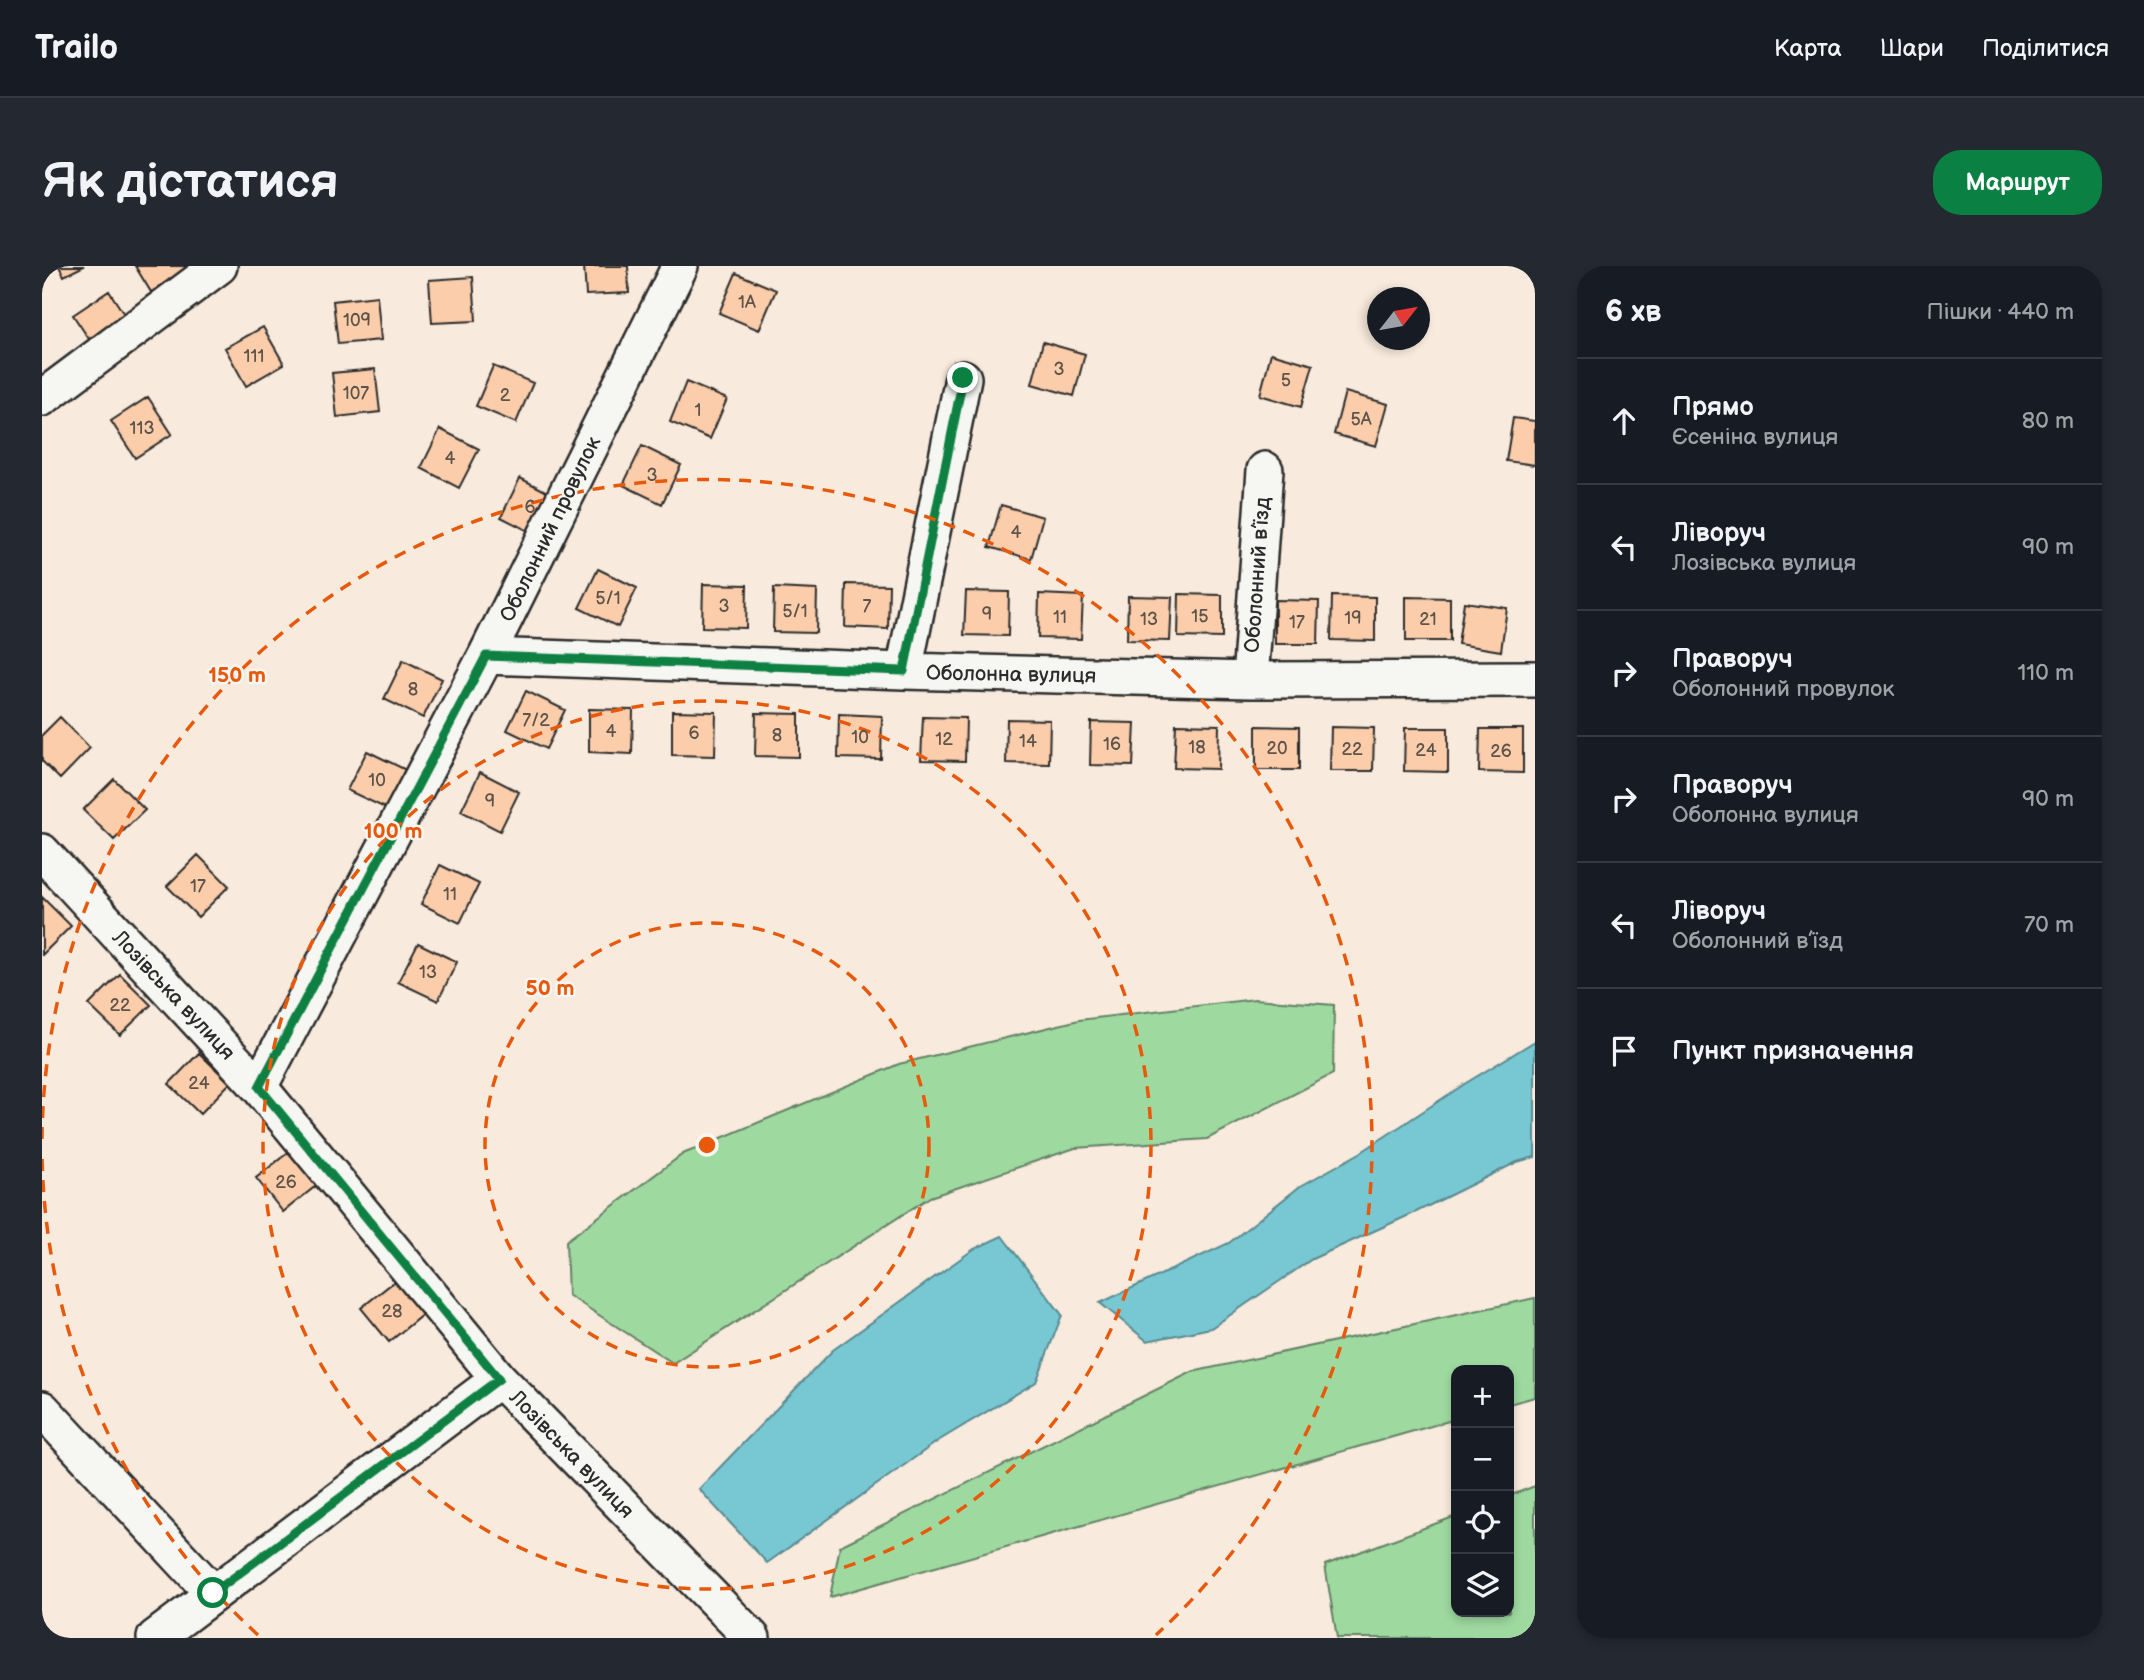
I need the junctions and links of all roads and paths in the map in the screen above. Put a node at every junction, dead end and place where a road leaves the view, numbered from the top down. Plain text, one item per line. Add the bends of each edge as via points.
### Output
1 (219, 266) edge
2 (680, 266) edge
3 (963, 378) dead end
4 (42, 398) edge
5 (1265, 470) dead end
6 (486, 656) junction
7 (904, 671) junction
8 (1535, 679) edge
9 (1250, 680) junction
10 (42, 852) edge
11 (259, 1087) junction
12 (499, 1379) junction
13 (42, 1409) edge
14 (213, 1593) junction
15 (155, 1638) edge
16 (752, 1638) edge

1 - 4 street
2 - 6 street, Оболонний провулок
3 - 7 street
5 - 9 street, Оболонний в’їзд
6 - 7 street, Оболонна вулиця
6 - 11 street, Оболонний провулок
7 - 9 street, Оболонна вулиця
8 - 9 street, Оболонна вулиця
10 - 11 street, Лозівська вулиця
11 - 12 street, Лозівська вулиця
12 - 14 street
12 - 16 street, Лозівська вулиця
13 - 14 street
14 - 15 street

